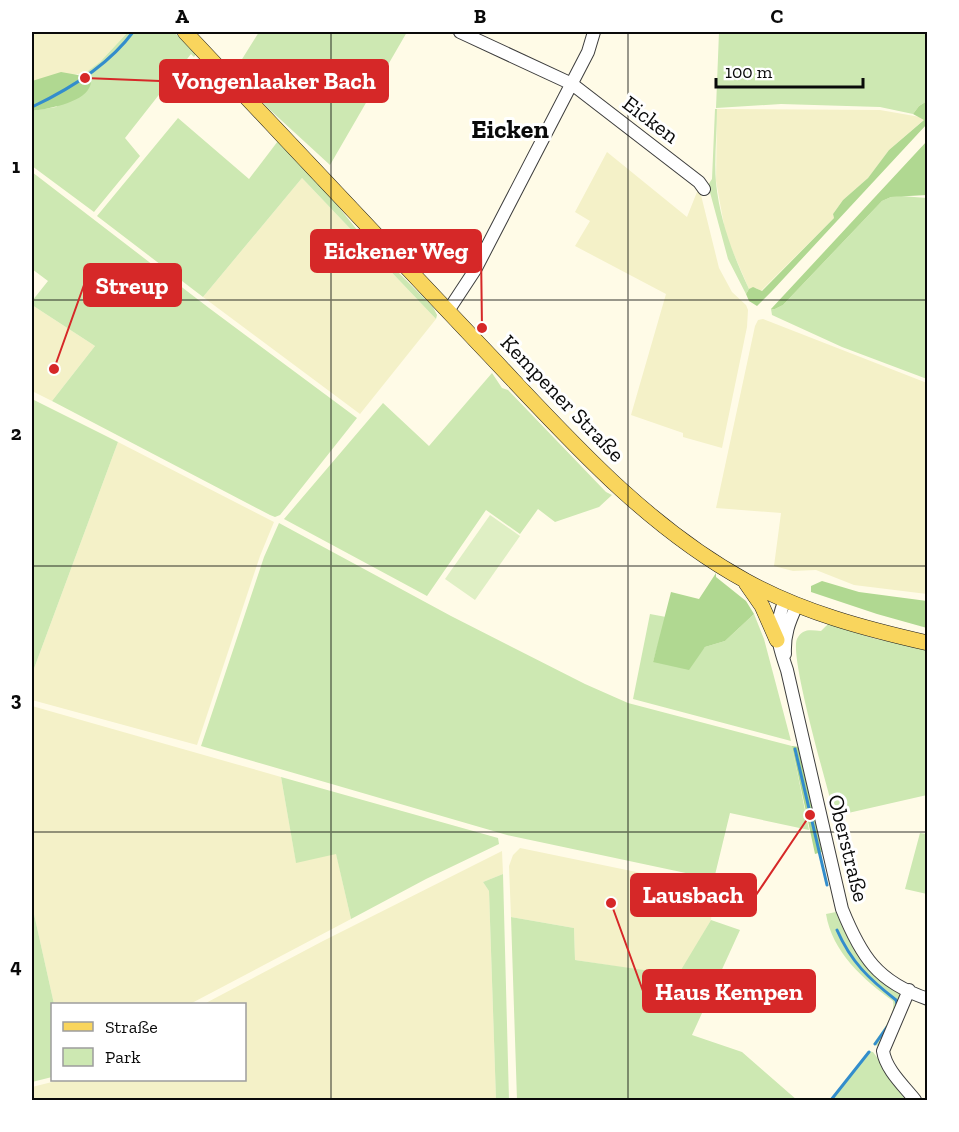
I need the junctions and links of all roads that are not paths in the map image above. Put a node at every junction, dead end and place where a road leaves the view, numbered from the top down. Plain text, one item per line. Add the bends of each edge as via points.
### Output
1 (185, 32) edge
2 (460, 32) edge
3 (594, 32) edge
4 (572, 84) junction
5 (704, 189) dead end
6 (448, 311) junction
7 (745, 581) junction
8 (791, 603) junction
9 (777, 640) junction
10 (927, 643) edge
11 (787, 670) junction
12 (909, 990) junction
13 (927, 999) edge
14 (915, 1101) edge

1 - 6 main road, Kempener Straße
2 - 4 street, Eicken
3 - 4 street
4 - 5 street, Eicken
4 - 6 street via 475,270
6 - 7 main road, Kempener Straße via 593,464 668,529
7 - 8 main road, Kempener Straße
7 - 9 main road via 762,606
8 - 9 street via 778,617
8 - 10 main road, Kempener Straße
8 - 11 street via 784,641
9 - 11 street
11 - 12 street, Oberstraße via 842,909 862,954 883,975
12 - 13 street, Oberstraße
12 - 14 street via 883,1052

